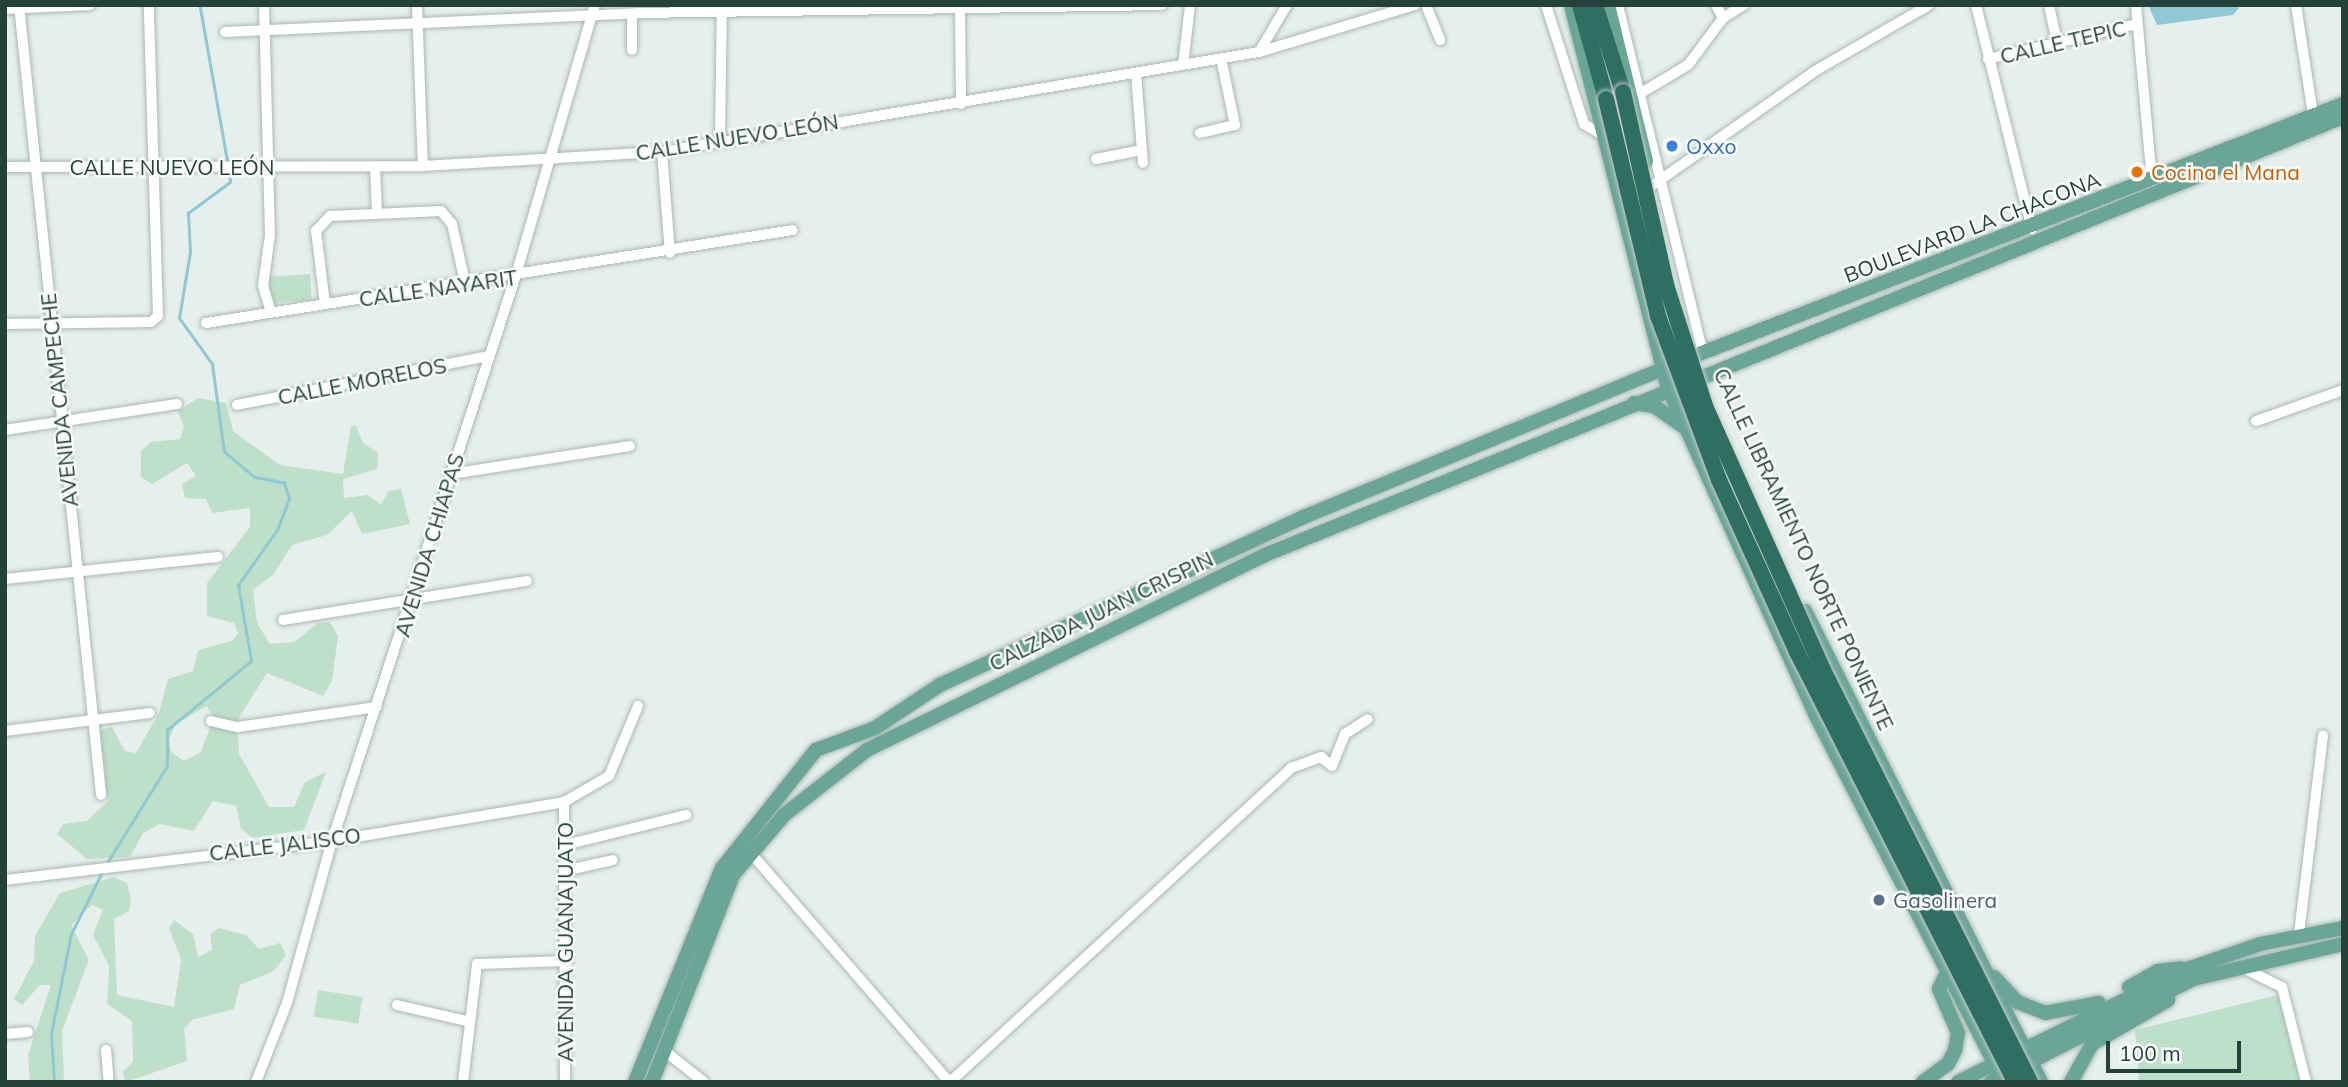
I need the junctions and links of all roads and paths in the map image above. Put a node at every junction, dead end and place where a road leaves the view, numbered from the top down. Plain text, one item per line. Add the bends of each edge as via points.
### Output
1 (90, 5) edge
2 (149, 5) edge
3 (264, 5) edge
4 (418, 5) edge
5 (1162, 5) edge
6 (1190, 5) edge
7 (1287, 5) edge
8 (1415, 5) edge
9 (1426, 5) edge
10 (1546, 5) edge
11 (1572, 5) edge
12 (1580, 5) edge
13 (1608, 5) edge
14 (1618, 5) edge
15 (1716, 5) edge
16 (1744, 5) edge
17 (1929, 5) edge
18 (1976, 5) edge
19 (2049, 5) edge
20 (2136, 5) edge
21 (2296, 5) edge
22 (19, 6) edge
23 (1595, 6) edge
24 (960, 7) junction
25 (5, 9) edge
26 (593, 10) edge
27 (721, 10) edge
28 (1910, 10) edge
29 (636, 11) edge
30 (1723, 18) junction
31 (418, 23) junction
32 (2137, 24) junction
33 (266, 31) junction
34 (225, 32) dead end
35 (1440, 40) dead end
36 (2057, 44) junction
37 (632, 50) dead end
38 (1259, 52) junction
39 (1221, 58) junction
40 (1988, 59) junction
41 (1183, 65) junction
42 (1136, 73) junction
43 (1641, 93) junction
44 (961, 104) junction
45 (2343, 104) edge
46 (2313, 115) junction
47 (2343, 117) edge
48 (1200, 133) dead end
49 (1604, 136) junction
50 (720, 140) junction
51 (1142, 150) junction
52 (663, 152) junction
53 (2231, 155) junction
54 (549, 158) junction
55 (1096, 159) dead end
56 (1143, 163) dead end
57 (423, 166) junction
58 (5, 167) edge
59 (35, 167) junction
60 (155, 167) junction
61 (266, 167) junction
62 (375, 167) junction
63 (2152, 180) junction
64 (1654, 184) junction
65 (377, 213) junction
66 (793, 230) dead end
67 (2025, 237) junction
68 (670, 253) junction
69 (515, 278) junction
70 (465, 282) junction
71 (325, 304) junction
72 (271, 313) junction
73 (206, 323) dead end
74 (5, 324) edge
75 (51, 324) junction
76 (1654, 341) junction
77 (1698, 355) junction
78 (488, 356) junction
79 (1733, 360) joint
80 (1662, 370) junction
81 (1700, 374) junction
82 (1631, 384) junction
83 (1668, 388) junction
84 (2343, 390) edge
85 (1633, 402) junction
86 (177, 404) dead end
87 (237, 405) dead end
88 (2256, 421) dead end
89 (61, 424) junction
90 (5, 430) edge
91 (1688, 432) junction
92 (630, 446) dead end
93 (451, 474) junction
94 (218, 557) dead end
95 (79, 572) junction
96 (5, 579) edge
97 (527, 581) dead end
98 (412, 601) junction
99 (283, 620) dead end
100 (638, 706) dead end
101 (377, 707) junction
102 (150, 713) dead end
103 (1368, 719) dead end
104 (211, 721) dead end
105 (94, 722) junction
106 (5, 730) edge
107 (2323, 735) dead end
108 (820, 749) junction
109 (804, 759) junction
110 (835, 773) junction
111 (819, 785) junction
112 (101, 795) dead end
113 (564, 802) junction
114 (686, 815) dead end
115 (332, 841) junction
116 (565, 845) junction
117 (750, 852) junction
118 (613, 860) dead end
119 (564, 871) junction
120 (5, 880) edge
121 (2343, 928) edge
122 (2299, 934) junction
123 (2343, 944) edge
124 (567, 961) junction
125 (1981, 964) junction
126 (2238, 967) junction
127 (1948, 970) junction
128 (2191, 973) junction
129 (397, 1005) dead end
130 (467, 1021) junction
131 (28, 1031) dead end
132 (5, 1034) edge
133 (106, 1050) dead end
134 (666, 1052) junction
135 (2028, 1056) junction
136 (2001, 1077) edge
137 (109, 1082) edge
138 (256, 1082) edge
139 (463, 1082) edge
140 (565, 1082) edge
141 (635, 1082) edge
142 (652, 1082) edge
143 (704, 1082) edge
144 (950, 1082) edge
145 (1923, 1082) edge
146 (1958, 1082) edge
147 (2030, 1082) edge
148 (2041, 1082) edge
149 (2071, 1082) edge
150 (2306, 1082) edge

1 - 22 street
2 - 60 street
3 - 33 street
4 - 31 street
5 - 24 street
6 - 41 street
7 - 38 street
8 - 38 street, CALLE NUEVO LEÓN
9 - 35 street
10 - 49 street via 1584,124
11 - 49 main road
12 - 136 highway, CALLE LIBRAMIENTO NORTE PONIENTE, bridge via 1658,316 1719,480
13 - 64 main road, CALLE LIBRAMIENTO NORTE PONIENTE
14 - 43 street
15 - 30 street
16 - 30 street
17 - 28 street
18 - 40 street
19 - 36 street
20 - 32 street
21 - 46 street
22 - 25 street
22 - 59 street, AVENIDA CAMPECHE
23 - 147 highway, CALLE LIBRAMIENTO NORTE PONIENTE, bridge via 1623,92 1666,285 1705,406 1823,670
24 - 27 street
24 - 44 street
26 - 29 street
26 - 31 street
26 - 54 street, AVENIDA CHIAPAS
27 - 29 street
27 - 50 street
28 - 64 street
29 - 37 street
30 - 43 street via 1688,65
31 - 33 street
31 - 57 street
32 - 36 street, CALLE TEPIC
32 - 63 street
33 - 34 street
33 - 61 street
36 - 40 street, CALLE TEPIC
38 - 39 street, CALLE NUEVO LEÓN
39 - 41 street, CALLE NUEVO LEÓN
39 - 48 street via 1235,125
40 - 67 street
41 - 42 street, CALLE NUEVO LEÓN
42 - 44 street, CALLE NUEVO LEÓN
42 - 51 street
43 - 64 street
44 - 50 street, CALLE NUEVO LEÓN
45 - 46 main road, BOULEVARD LA CHACONA
46 - 53 main road, BOULEVARD LA CHACONA
47 - 53 main road, BOULEVARD LA CHACONA
49 - 76 main road
50 - 52 street, CALLE NUEVO LEÓN
51 - 55 street
51 - 56 street
52 - 54 street, CALLE NUEVO LEÓN
52 - 68 street
53 - 63 main road, BOULEVARD LA CHACONA
53 - 67 main road, BOULEVARD LA CHACONA
54 - 57 street, CALLE NUEVO LEÓN
54 - 69 street, AVENIDA CHIAPAS
57 - 62 street, CALLE NUEVO LEÓN
58 - 59 street, CALLE NUEVO LEÓN
59 - 60 street, CALLE NUEVO LEÓN
59 - 75 street, AVENIDA CAMPECHE
60 - 61 street, CALLE NUEVO LEÓN
60 - 75 street via 155,320
61 - 62 street, CALLE NUEVO LEÓN
61 - 72 street via 270,235 263,286
62 - 65 street
63 - 67 main road, BOULEVARD LA CHACONA
64 - 77 main road, CALLE LIBRAMIENTO NORTE PONIENTE
65 - 70 street via 446,214
65 - 71 street via 330,216 317,225
66 - 68 street, CALLE NAYARIT
67 - 77 main road, BOULEVARD LA CHACONA
67 - 79 main road, BOULEVARD LA CHACONA
68 - 69 street, CALLE NAYARIT
69 - 70 street, CALLE NAYARIT
69 - 78 street, AVENIDA CHIAPAS
70 - 71 street, CALLE NAYARIT
71 - 72 street, CALLE NAYARIT
72 - 73 street, CALLE NAYARIT
74 - 75 street
75 - 89 street, AVENIDA CAMPECHE
76 - 80 main road
76 - 82 main road
77 - 80 main road, CALZADA JUAN CRISPIN
77 - 81 main road, CALLE LIBRAMIENTO NORTE PONIENTE
78 - 87 street, CALLE MORELOS
78 - 93 street, AVENIDA CHIAPAS
79 - 81 main road, CALZADA JUAN CRISPIN
80 - 82 main road, CALZADA JUAN CRISPIN
80 - 83 main road
81 - 83 main road, CALZADA JUAN CRISPIN
81 - 125 main road, CALLE LIBRAMIENTO NORTE PONIENTE via 1807,616
82 - 108 main road, CALZADA JUAN CRISPIN via 1301,518 940,685 891,720
83 - 85 main road, CALZADA JUAN CRISPIN
83 - 91 main road
84 - 88 street
85 - 91 main road via 1673,416
85 - 110 main road, CALZADA JUAN CRISPIN via 1265,555 898,734
86 - 89 street
89 - 90 street
89 - 95 street, AVENIDA CAMPECHE
91 - 127 main road via 1792,666
92 - 93 street
93 - 98 street, AVENIDA CHIAPAS
94 - 95 street
95 - 96 street
95 - 105 street, AVENIDA CAMPECHE
97 - 98 street
98 - 99 street
98 - 101 street, AVENIDA CHIAPAS
100 - 113 street via 609,776
101 - 104 street via 238,727
101 - 115 street, AVENIDA CHIAPAS
102 - 105 street
103 - 144 street via 1345,734 1332,766 1321,757 1292,768
105 - 106 street
105 - 112 street, AVENIDA CAMPECHE
107 - 122 street
108 - 109 main road, CALZADA JUAN CRISPIN
108 - 110 main road
109 - 111 main road via 805,776
109 - 141 main road, CALZADA JUAN CRISPIN via 722,868
110 - 111 main road, CALZADA JUAN CRISPIN
111 - 117 main road, CALZADA JUAN CRISPIN
113 - 115 street, CALLE JALISCO
113 - 116 street, AVENIDA GUANAJUATO
114 - 116 street
115 - 120 street, CALLE JALISCO via 111,863
115 - 138 street, AVENIDA CHIAPAS via 287,1003
116 - 119 street, AVENIDA GUANAJUATO
117 - 134 main road, CALZADA JUAN CRISPIN via 733,875
117 - 144 street
118 - 119 street
119 - 124 street, AVENIDA GUANAJUATO
121 - 122 main road
122 - 128 main road
123 - 126 main road
124 - 130 street via 477,964
124 - 140 street, AVENIDA GUANAJUATO
125 - 128 main road via 2017,1002 2053,1014 2097,1004 2158,971
125 - 135 main road, CALLE LIBRAMIENTO NORTE PONIENTE
126 - 128 main road
126 - 150 street via 2282,987
127 - 136 main road
127 - 145 main road via 1938,989 1958,1033 1955,1050 1948,1064
128 - 135 main road
128 - 149 main road via 2187,989 2092,1044
129 - 130 street
130 - 139 street
131 - 132 street
133 - 137 street
134 - 142 main road, CALZADA JUAN CRISPIN
134 - 143 street
135 - 136 main road
135 - 148 main road, CALLE LIBRAMIENTO NORTE PONIENTE
136 - 146 main road

